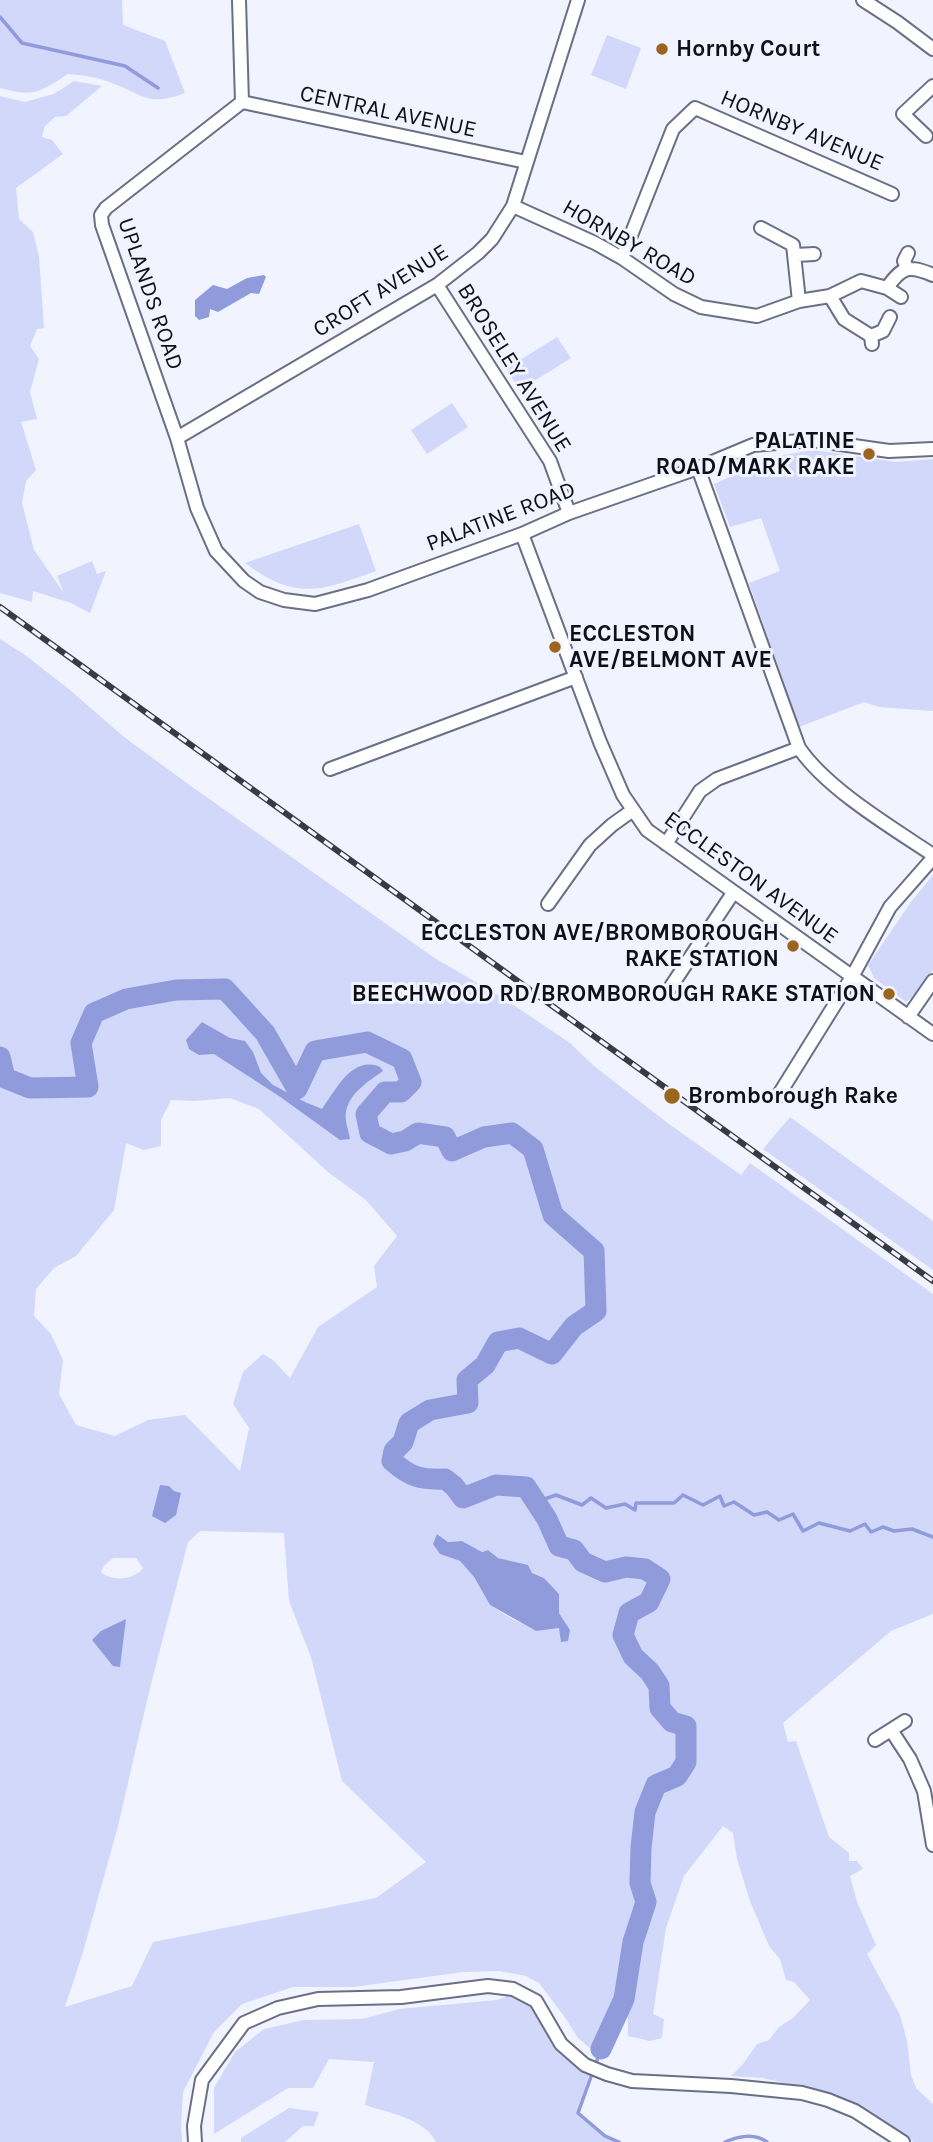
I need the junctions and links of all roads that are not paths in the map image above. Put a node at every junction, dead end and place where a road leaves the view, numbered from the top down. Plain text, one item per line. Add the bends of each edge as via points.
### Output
1 (239, 0) edge
2 (578, 0) edge
3 (864, 0) edge
4 (933, 49) edge
5 (933, 86) edge
6 (242, 102) junction
7 (926, 136) dead end
8 (526, 162) junction
9 (892, 194) dead end
10 (513, 205) junction
11 (761, 228) dead end
12 (908, 253) dead end
13 (814, 254) dead end
14 (796, 255) junction
15 (622, 258) junction
16 (907, 268) junction
17 (933, 275) edge
18 (437, 285) junction
19 (887, 288) junction
20 (830, 296) junction
21 (901, 297) dead end
22 (799, 301) junction
23 (890, 317) dead end
24 (177, 438) junction
25 (933, 449) edge
26 (698, 468) junction
27 (569, 513) junction
28 (522, 534) junction
29 (576, 677) junction
30 (799, 748) junction
31 (330, 769) dead end
32 (633, 810) junction
33 (666, 844) junction
34 (933, 856) edge
35 (733, 893) junction
36 (548, 904) dead end
37 (852, 977) junction
38 (933, 981) edge
39 (670, 988) dead end
40 (908, 1017) junction
41 (933, 1034) edge
42 (778, 1096) dead end
43 (905, 1721) dead end
44 (891, 1730) junction
45 (875, 1740) dead end
46 (933, 1845) edge
47 (195, 2142) edge
48 (904, 2142) edge

1 - 6 street
2 - 8 street, CROFT AVENUE
3 - 4 street
5 - 7 street via 903,114
6 - 8 street, CENTRAL AVENUE
6 - 24 street, UPLANDS ROAD via 101,215
8 - 10 street, CROFT AVENUE
9 - 15 street, HORNBY AVENUE via 695,108 673,129
10 - 15 street, HORNBY ROAD
10 - 18 street, CROFT AVENUE via 492,239
11 - 14 street via 793,245
12 - 16 street
13 - 14 street
14 - 22 street
15 - 22 street, HORNBY ROAD via 701,307 757,316
16 - 17 street
16 - 19 street via 897,273
18 - 24 street, CROFT AVENUE
18 - 27 street, BROSELEY AVENUE via 550,461
19 - 20 street, HORNBY ROAD via 861,281
19 - 21 street
20 - 22 street, HORNBY ROAD
20 - 23 street via 844,319 872,340
24 - 28 street, PALATINE ROAD via 197,508 216,551 244,581 284,600 315,604 368,590
25 - 26 street, PALATINE ROAD via 889,451 813,440 785,441 753,445
26 - 27 street, PALATINE ROAD
26 - 30 street
27 - 28 street, PALATINE ROAD
28 - 29 street, ECCLESTON AVENUE
29 - 31 street via 355,766
29 - 32 street, ECCLESTON AVENUE
30 - 33 street via 717,779 700,791
30 - 34 street via 824,777
32 - 33 street, ECCLESTON AVENUE
32 - 36 street via 590,845
33 - 35 street, ECCLESTON AVENUE
34 - 37 street via 890,907
35 - 37 street, ECCLESTON AVENUE
35 - 39 street
37 - 40 street, ECCLESTON AVENUE
37 - 42 street
38 - 40 street
40 - 41 street, ECCLESTON AVENUE
43 - 44 street
44 - 45 street
44 - 46 street via 924,1791
47 - 48 street via 202,2080 243,2023 317,1999 401,1997 488,1986 513,1989 536,2001 561,2044 585,2065 607,2074 632,2081 802,2093 855,2111

